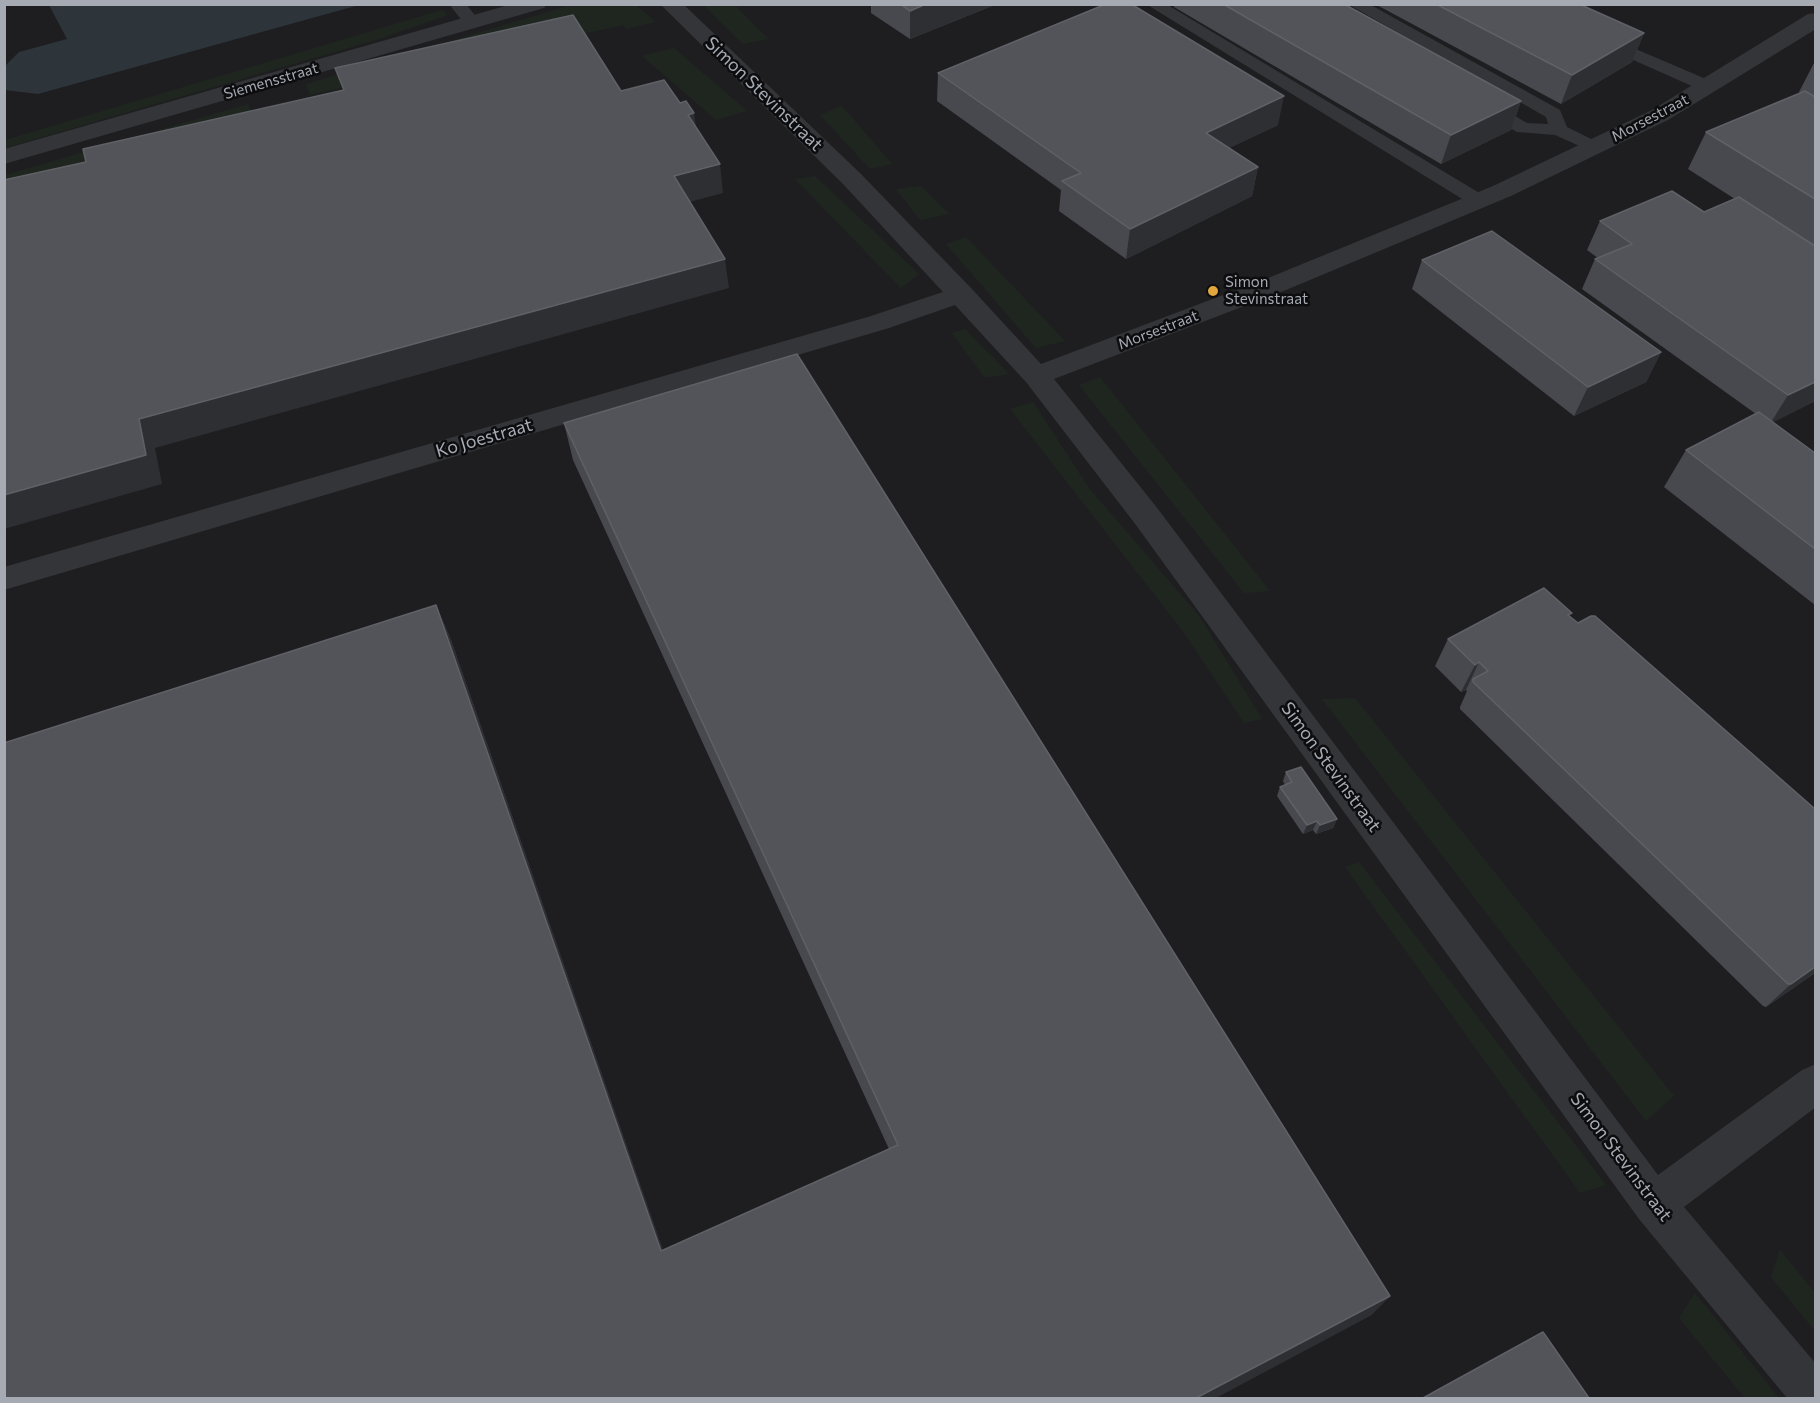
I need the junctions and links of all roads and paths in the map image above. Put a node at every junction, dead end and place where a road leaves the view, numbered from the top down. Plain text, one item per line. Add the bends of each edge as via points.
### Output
1 (457, 4) edge
2 (537, 4) edge
3 (1154, 4) edge
4 (1356, 4) edge
5 (673, 5) edge
6 (1815, 19) edge
7 (473, 23) junction
8 (1588, 33) edge
9 (1707, 86) junction
10 (1473, 100) edge
11 (1559, 130) junction
12 (1593, 147) junction
13 (4, 157) edge
14 (1479, 201) junction
15 (962, 294) junction
16 (1036, 376) junction
17 (4, 579) edge
18 (1815, 1083) edge
19 (1654, 1204) junction
20 (1815, 1398) edge

1 - 7 lane
2 - 7 street, Siemensstraat
3 - 14 lane
4 - 11 lane, Morsestraat via 1554,114
5 - 15 street, Simon Stevinstraat via 852,179
6 - 9 street, Morsestraat
7 - 13 street, Siemensstraat
8 - 9 lane, Morsestraat
9 - 12 street, Morsestraat via 1660,115
10 - 11 lane, Morsestraat via 1523,128
11 - 12 lane, Morsestraat
12 - 14 street, Morsestraat
14 - 16 street, Morsestraat via 1277,285
15 - 16 street, Simon Stevinstraat
15 - 17 street, Ko Joestraat via 869,326
16 - 19 street, Simon Stevinstraat via 1147,517
18 - 19 street
19 - 20 street, Simon Stevinstraat

